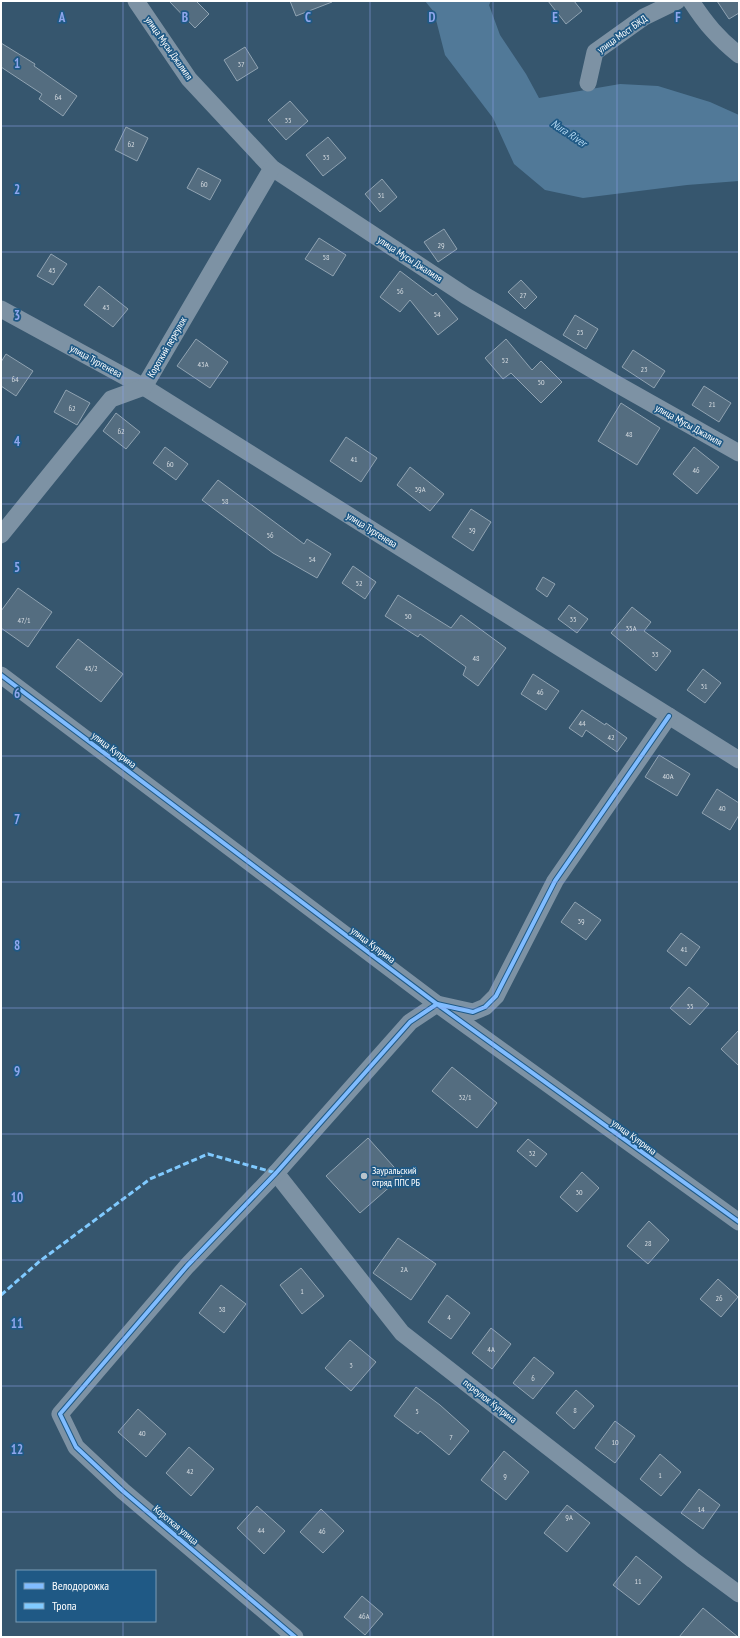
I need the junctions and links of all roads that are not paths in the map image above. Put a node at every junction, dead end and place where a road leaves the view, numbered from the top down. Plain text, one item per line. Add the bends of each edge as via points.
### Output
1 (136, 1) edge
2 (677, 1) edge
3 (691, 1) edge
4 (739, 55) edge
5 (588, 83) dead end
6 (272, 168) junction
7 (1, 309) edge
8 (144, 387) junction
9 (739, 453) edge
10 (1, 535) edge
11 (1, 676) edge
12 (669, 716) junction
13 (739, 760) edge
14 (437, 1004) junction
15 (276, 1173) junction
16 (739, 1222) edge
17 (739, 1594) edge
18 (295, 1637) edge

1 - 6 street, улица Мусы Джалиля via 189,79
2 - 5 street, улица Мост БЖД via 644,17 595,52
3 - 4 street via 705,24
6 - 8 street, Короткий переулок
6 - 9 street, улица Мусы Джалиля via 466,296
7 - 8 street, улица Тургенева
8 - 10 street, Короткий переулок via 111,399
8 - 12 street, улица Тургенева
11 - 14 street, улица Куприна
12 - 13 street, улица Тургенева
12 - 14 street via 555,881 496,996 484,1007 473,1012
14 - 15 street via 410,1022
14 - 16 street, улица Куприна
15 - 17 street, переулок Куприна via 402,1333
15 - 18 street, Короткая улица via 187,1266 60,1414 76,1447 123,1491

